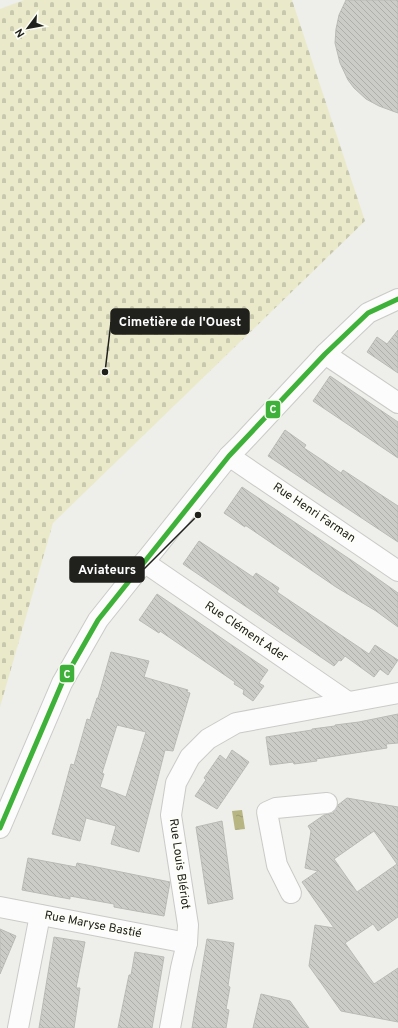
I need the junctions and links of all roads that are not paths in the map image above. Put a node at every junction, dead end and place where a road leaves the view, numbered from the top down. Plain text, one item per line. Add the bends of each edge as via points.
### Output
1 (398, 298) edge
2 (325, 354) junction
3 (398, 403) edge
4 (229, 456) junction
5 (144, 562) junction
6 (398, 571) edge
7 (398, 693) edge
8 (348, 702) junction
9 (327, 803) dead end
10 (0, 828) edge
11 (291, 893) dead end
12 (0, 907) edge
13 (40, 915) junction
14 (187, 943) junction
15 (18, 1028) edge
16 (170, 1028) edge

1 - 2 street via 368,314
2 - 3 street
2 - 4 street
4 - 5 street
4 - 6 street, Rue Henri Farman
5 - 8 street, Rue Clément Ader
5 - 10 street via 98,620 62,683
7 - 8 street, Rue Louis Blériot
8 - 14 street, Rue Louis Blériot via 236,723 208,739 190,757 176,783 171,815 188,925
9 - 11 street via 276,808 267,812 277,865
12 - 13 street, Rue Maryse Bastié
13 - 14 street, Rue Maryse Bastié
13 - 15 street
14 - 16 street, Rue Louis Blériot

